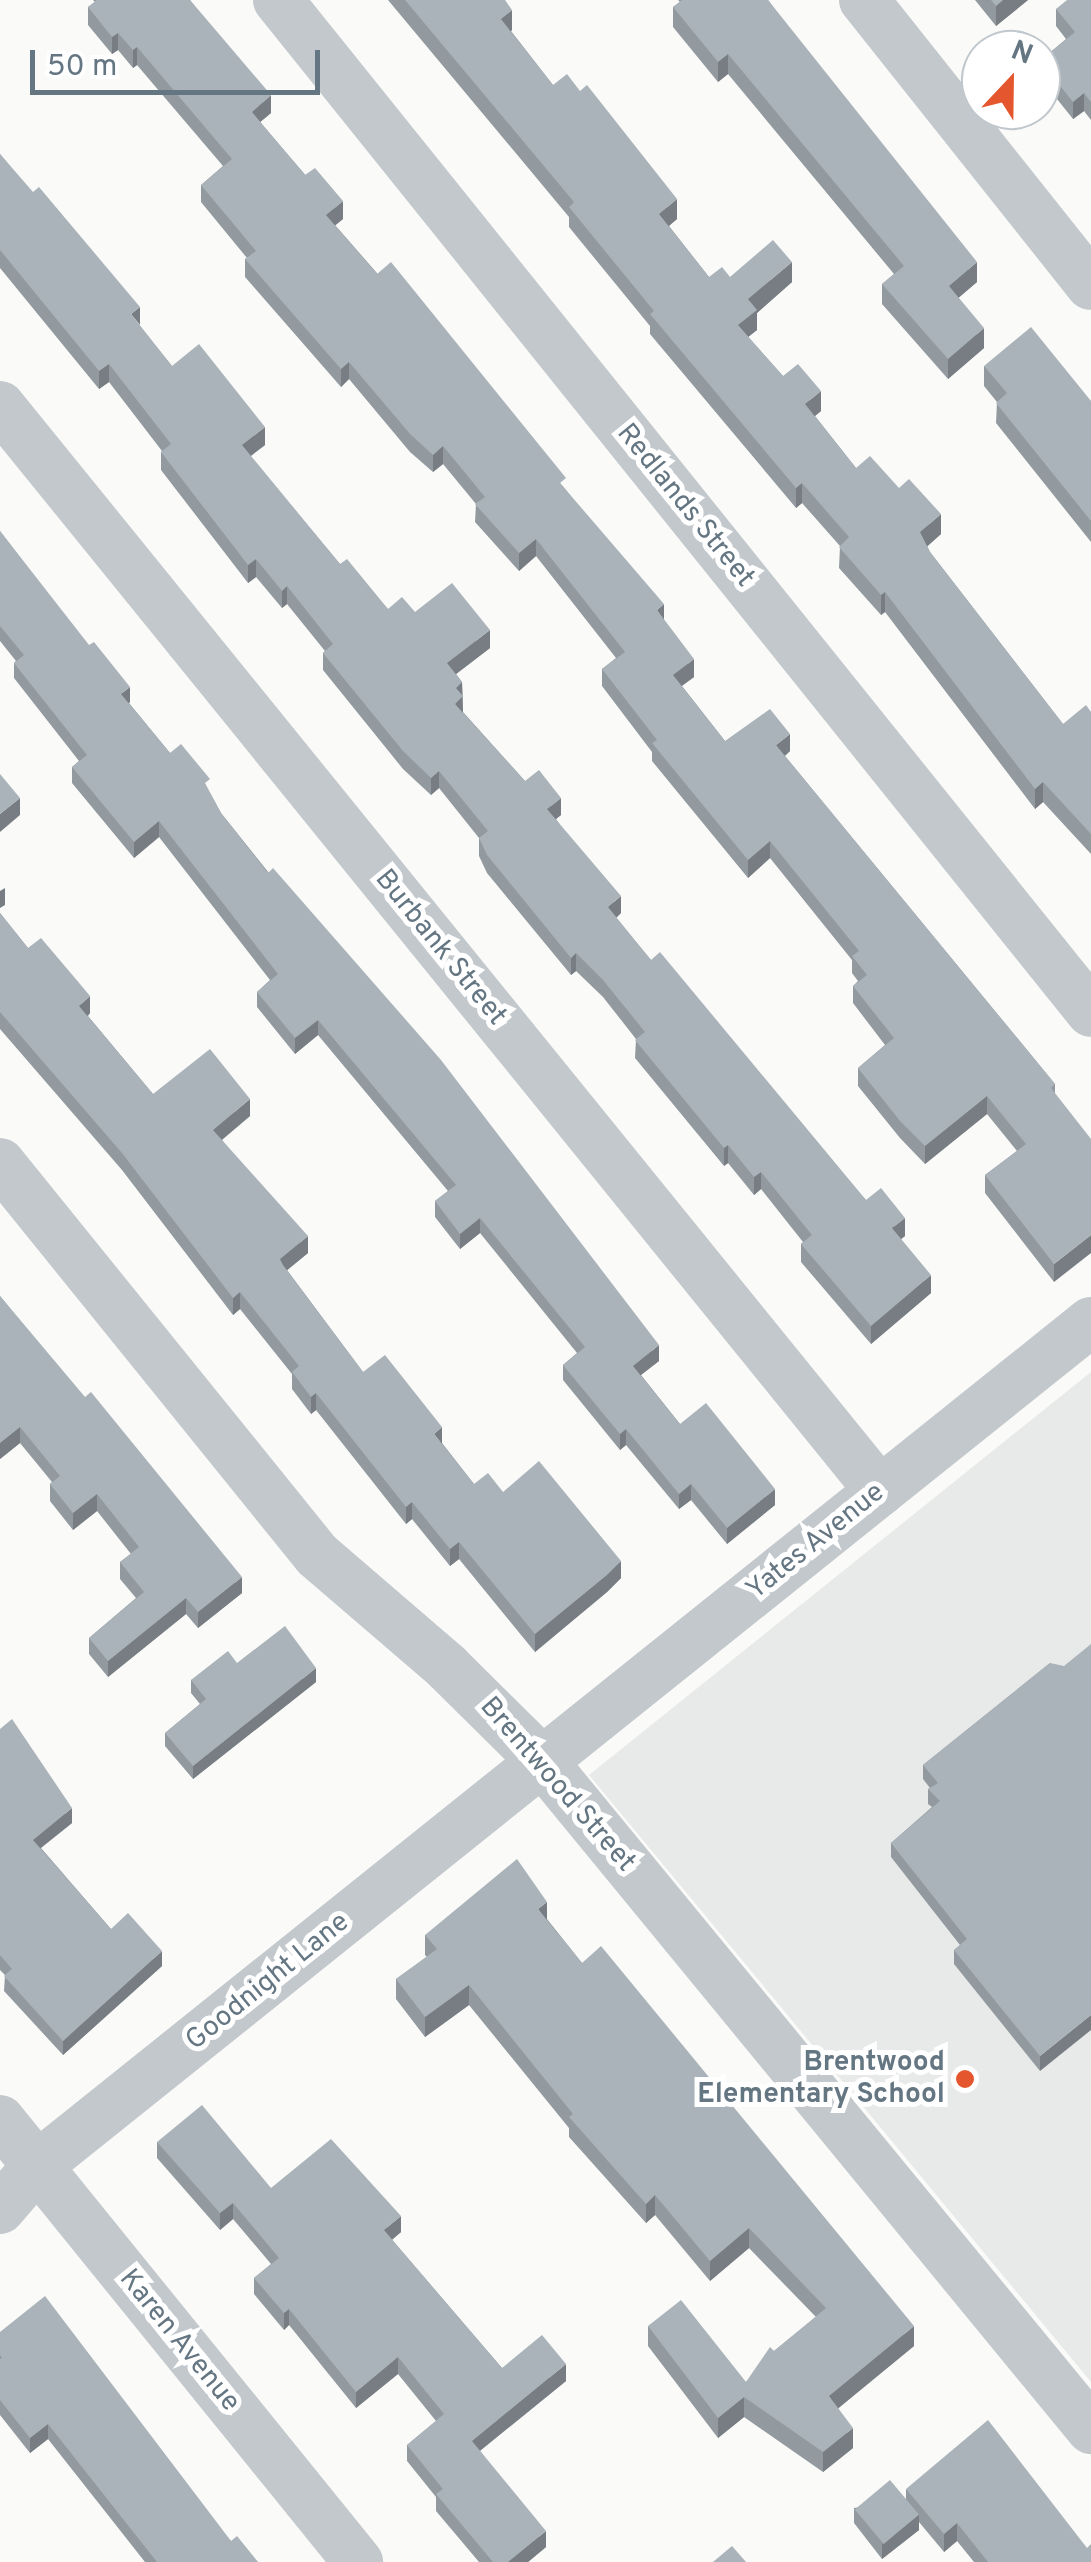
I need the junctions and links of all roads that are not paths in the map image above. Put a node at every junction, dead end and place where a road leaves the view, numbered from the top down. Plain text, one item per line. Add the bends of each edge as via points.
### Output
1 (278, 0) edge
2 (864, 0) edge
3 (1091, 284) edge
4 (0, 406) edge
5 (1091, 1012) edge
6 (0, 1164) edge
7 (1091, 1322) edge
8 (880, 1490) junction
9 (542, 1762) junction
10 (0, 2120) edge
11 (37, 2166) junction
12 (0, 2209) edge
13 (1091, 2429) edge
14 (358, 2562) edge

1 - 5 street, Redlands Street
2 - 3 street
4 - 8 street, Burbank Street
6 - 9 street, Brentwood Street via 317,1555 448,1667
7 - 8 street, Yates Avenue
8 - 9 street, Yates Avenue
9 - 11 street, Goodnight Lane
9 - 13 street, Brentwood Street
10 - 11 street, Karen Avenue
11 - 12 street, Goodnight Lane
11 - 14 street, Karen Avenue

